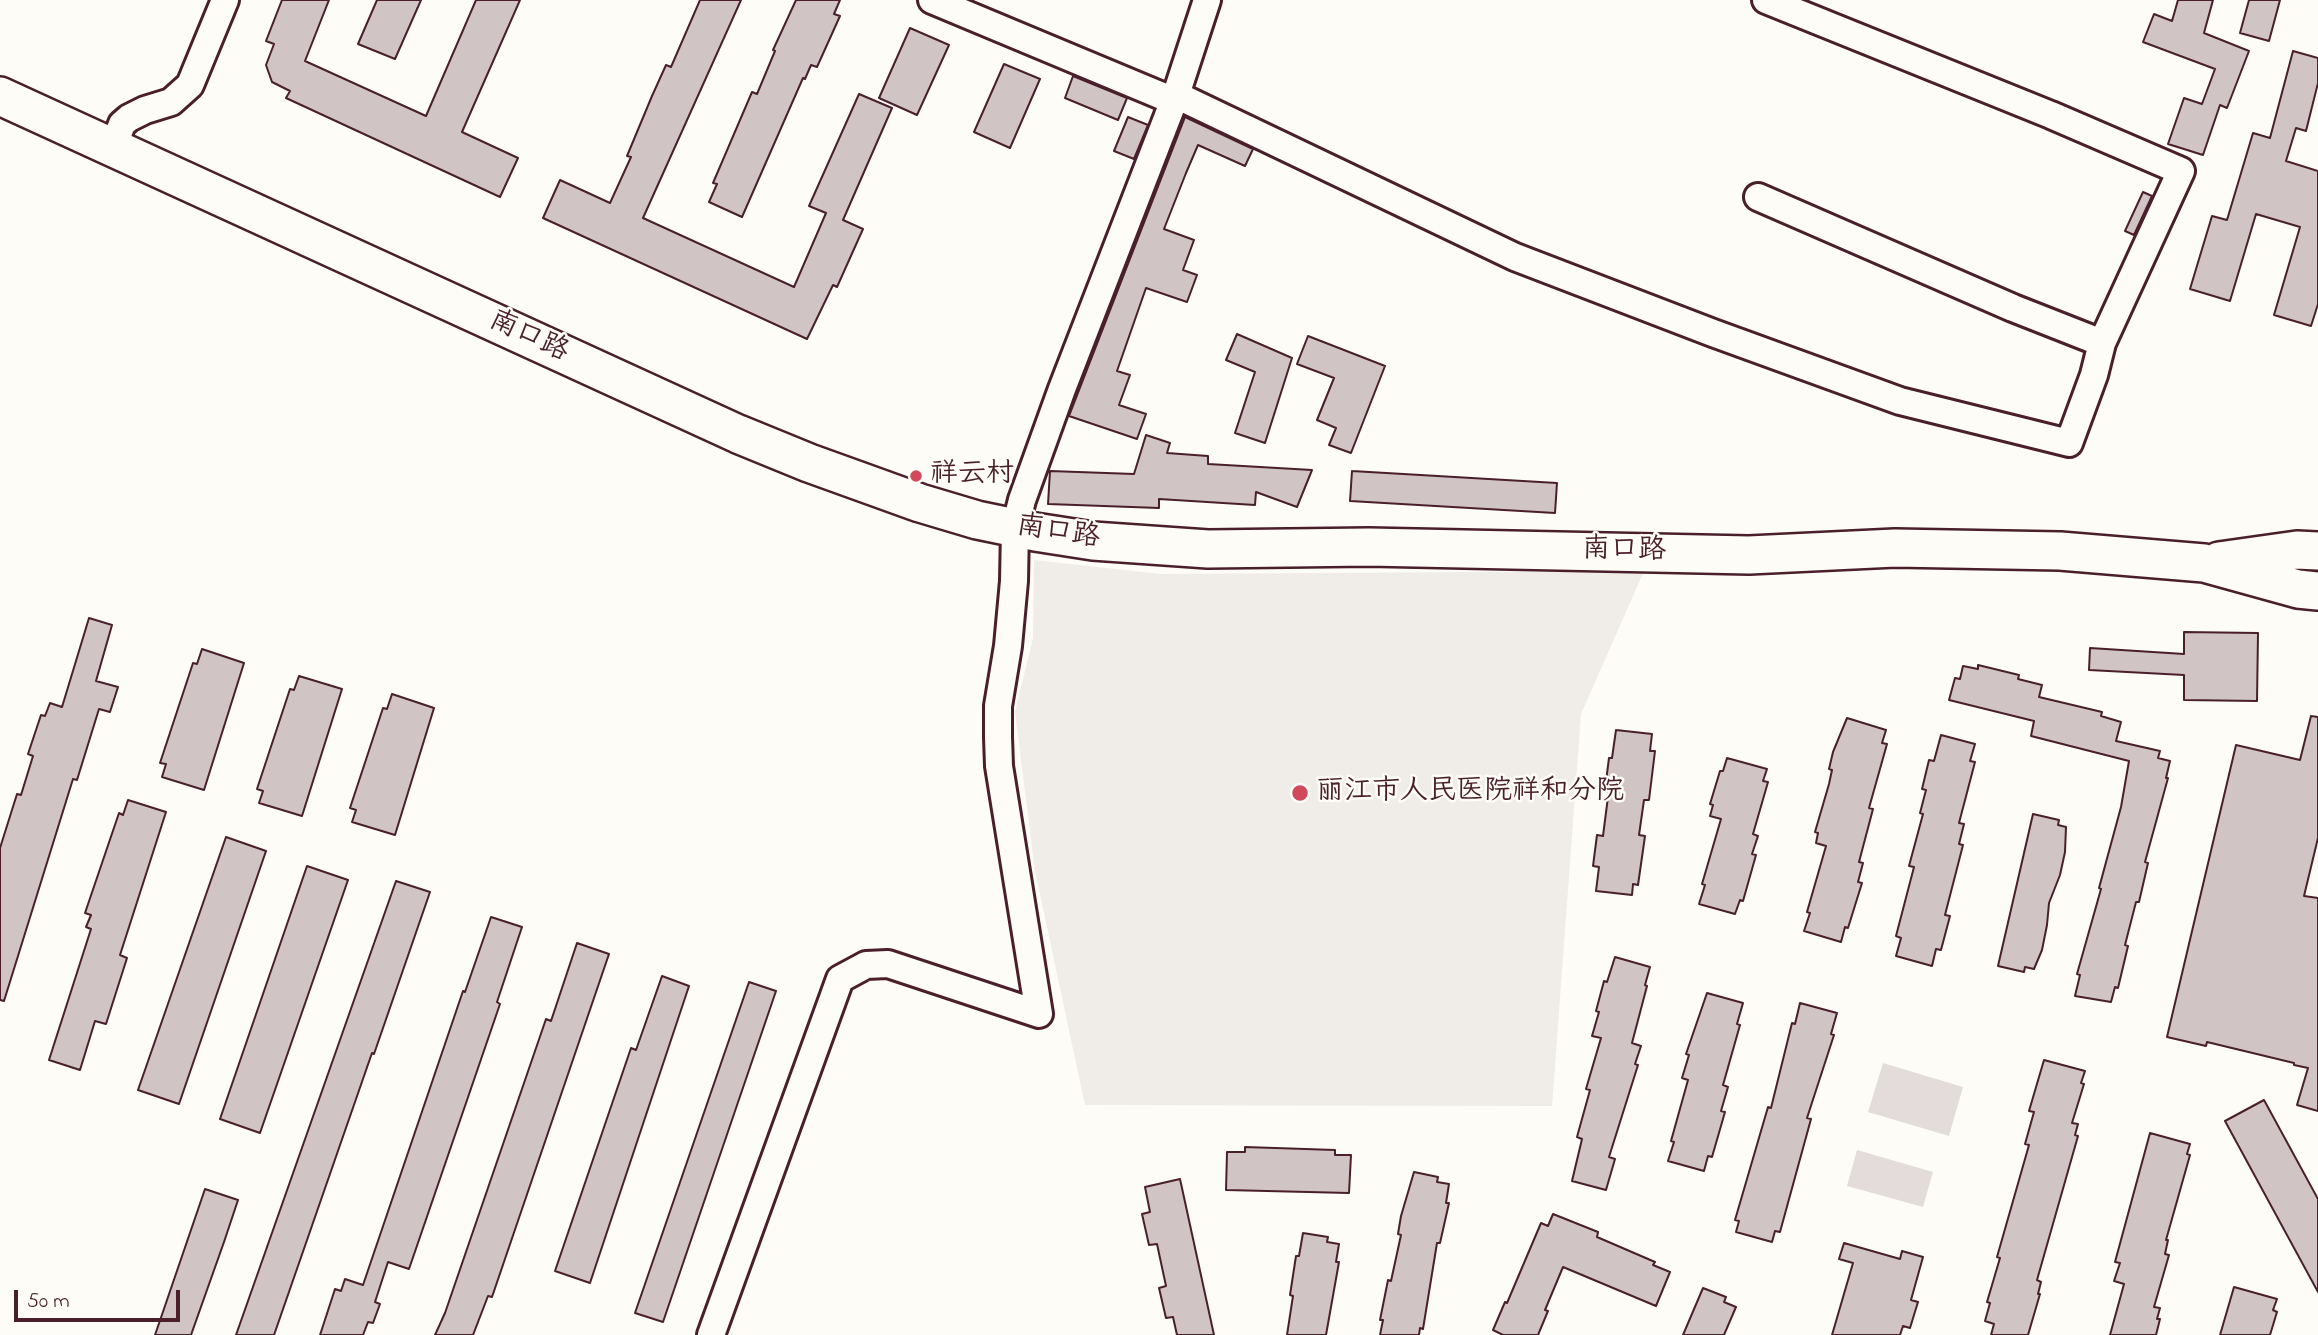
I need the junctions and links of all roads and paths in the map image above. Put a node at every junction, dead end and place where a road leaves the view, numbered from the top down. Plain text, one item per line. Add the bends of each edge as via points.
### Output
1 (225, 0) edge
2 (1207, 0) edge
3 (1766, 0) edge
4 (936, 1) edge
5 (0, 96) edge
6 (1175, 98) junction
7 (113, 148) junction
8 (1758, 197) dead end
9 (2102, 342) junction
10 (1015, 528) junction
11 (2318, 551) edge
12 (2204, 563) junction
13 (2318, 591) edge
14 (710, 1335) edge

1 - 7 street via 190,85 171,102 129,118
2 - 6 street
3 - 9 street via 2181,171
4 - 6 street
5 - 7 main road, 南口路
6 - 9 street via 1515,257 1899,401 2069,443
6 - 10 street via 1062,389
7 - 10 main road, 南口路 via 738,434 872,486
8 - 9 street
10 - 12 main road, 南口路 via 1093,541 1208,549 1369,547 1749,555 1968,548
10 - 14 street via 1013,594 998,706 999,766 1039,1014 888,964 866,965 840,979
11 - 12 main road, 南口路
12 - 13 main road, 南口路

